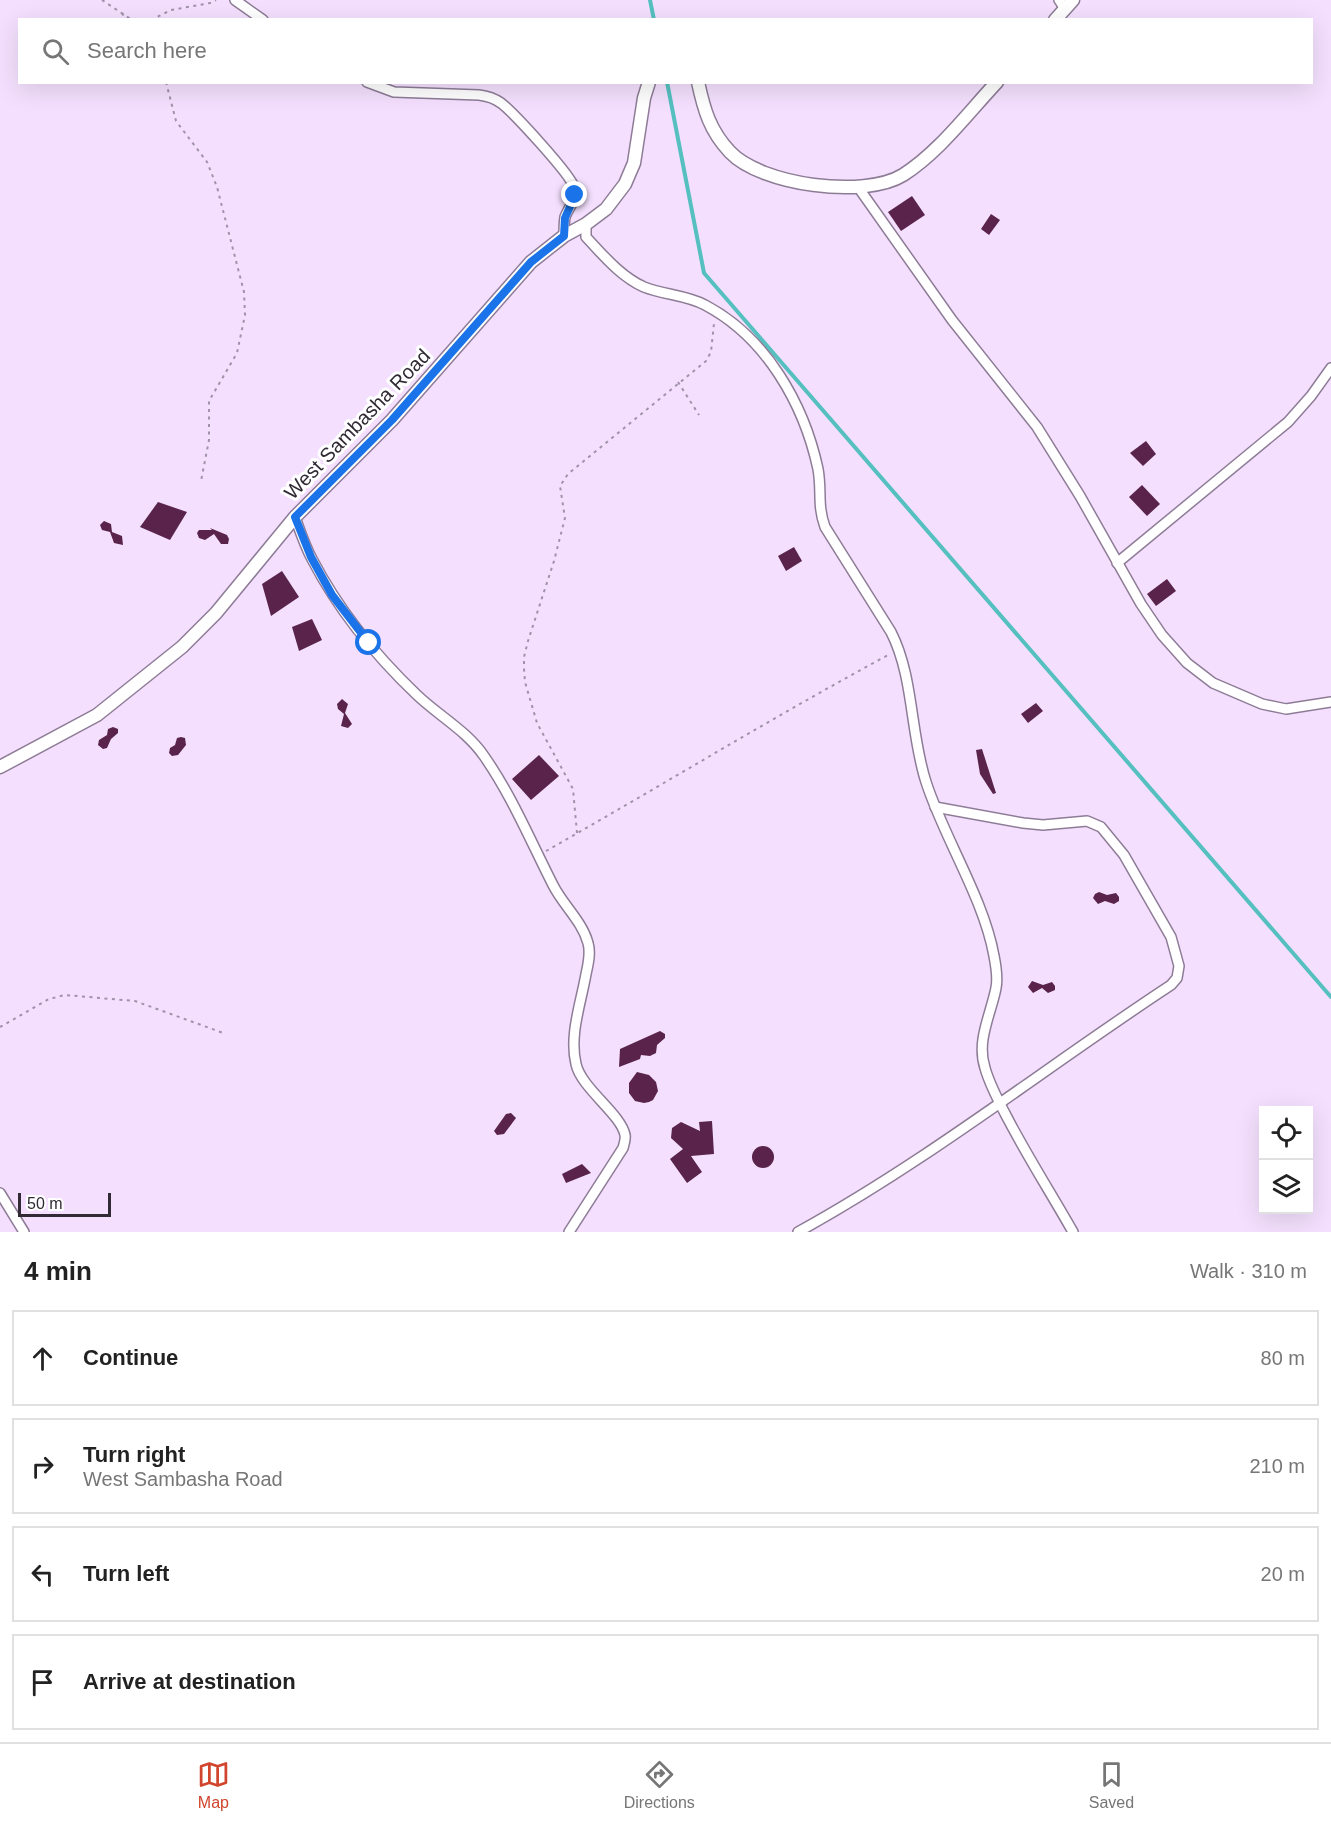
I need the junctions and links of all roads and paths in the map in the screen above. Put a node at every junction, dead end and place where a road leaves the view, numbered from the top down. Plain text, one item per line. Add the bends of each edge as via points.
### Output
1 (102, 0) edge
2 (216, 0) edge
3 (235, 0) edge
4 (1065, 3) edge
5 (120, 11) junction
6 (125, 18) edge
7 (129, 18) edge
8 (155, 18) edge
9 (260, 18) edge
10 (1056, 18) edge
11 (167, 84) edge
12 (372, 84) edge
13 (648, 84) edge
14 (698, 84) edge
15 (995, 84) edge
16 (858, 187) junction
17 (586, 224) junction
18 (564, 236) junction
19 (716, 311) junction
20 (1331, 368) edge
21 (678, 382) junction
22 (699, 415) dead end
23 (201, 481) dead end
24 (295, 517) junction
25 (1117, 563) junction
26 (899, 649) junction
27 (1331, 702) edge
28 (0, 767) edge
29 (935, 807) junction
30 (578, 833) junction
31 (538, 855) junction
32 (0, 1027) edge
33 (226, 1034) dead end
34 (1000, 1104) junction
35 (0, 1193) edge
36 (24, 1232) edge
37 (569, 1232) edge
38 (798, 1232) edge
39 (1073, 1232) edge

1 - 5 path
2 - 8 path via 171,10
3 - 9 street
4 - 10 street
5 - 6 path
5 - 7 path
11 - 23 path via 176,121 207,162 217,188 244,291 245,315 237,353 209,401 209,440
12 - 18 street via 394,92 479,95 500,102 573,185 575,195 565,218
13 - 17 street, West Sambasha Road via 638,146 625,184 606,210
14 - 16 street via 706,117 715,132 730,153 751,168 812,185
15 - 16 street via 925,158 902,176
16 - 25 street via 952,320 1037,427
17 - 18 street, West Sambasha Road
17 - 19 street via 586,237 622,273 644,287 689,298
18 - 24 street, West Sambasha Road via 531,262 392,420
19 - 21 path via 710,355
19 - 26 street via 755,344 791,393 814,451 819,511 825,527
20 - 25 street via 1288,422
21 - 22 path
21 - 30 path via 568,474 560,488 565,518 526,649 524,669 537,723 573,789
24 - 28 street, West Sambasha Road via 216,613 160,667 97,715
24 - 31 street via 332,595 415,693 471,740 484,756
25 - 27 street via 1162,634 1187,663 1213,683 1262,704 1286,709
26 - 29 street via 920,759
26 - 30 path
29 - 34 street via 994,954 996,986 982,1055
29 - 34 street via 1043,825 1095,823 1113,841 1138,878 1171,937 1178,962 1173,984
30 - 31 path
31 - 37 street via 589,945 576,1021 576,1066 622,1126 625,1136 623,1148
32 - 33 path via 49,999 65,995 135,1001
34 - 38 street via 938,1147
34 - 39 street
35 - 36 street

